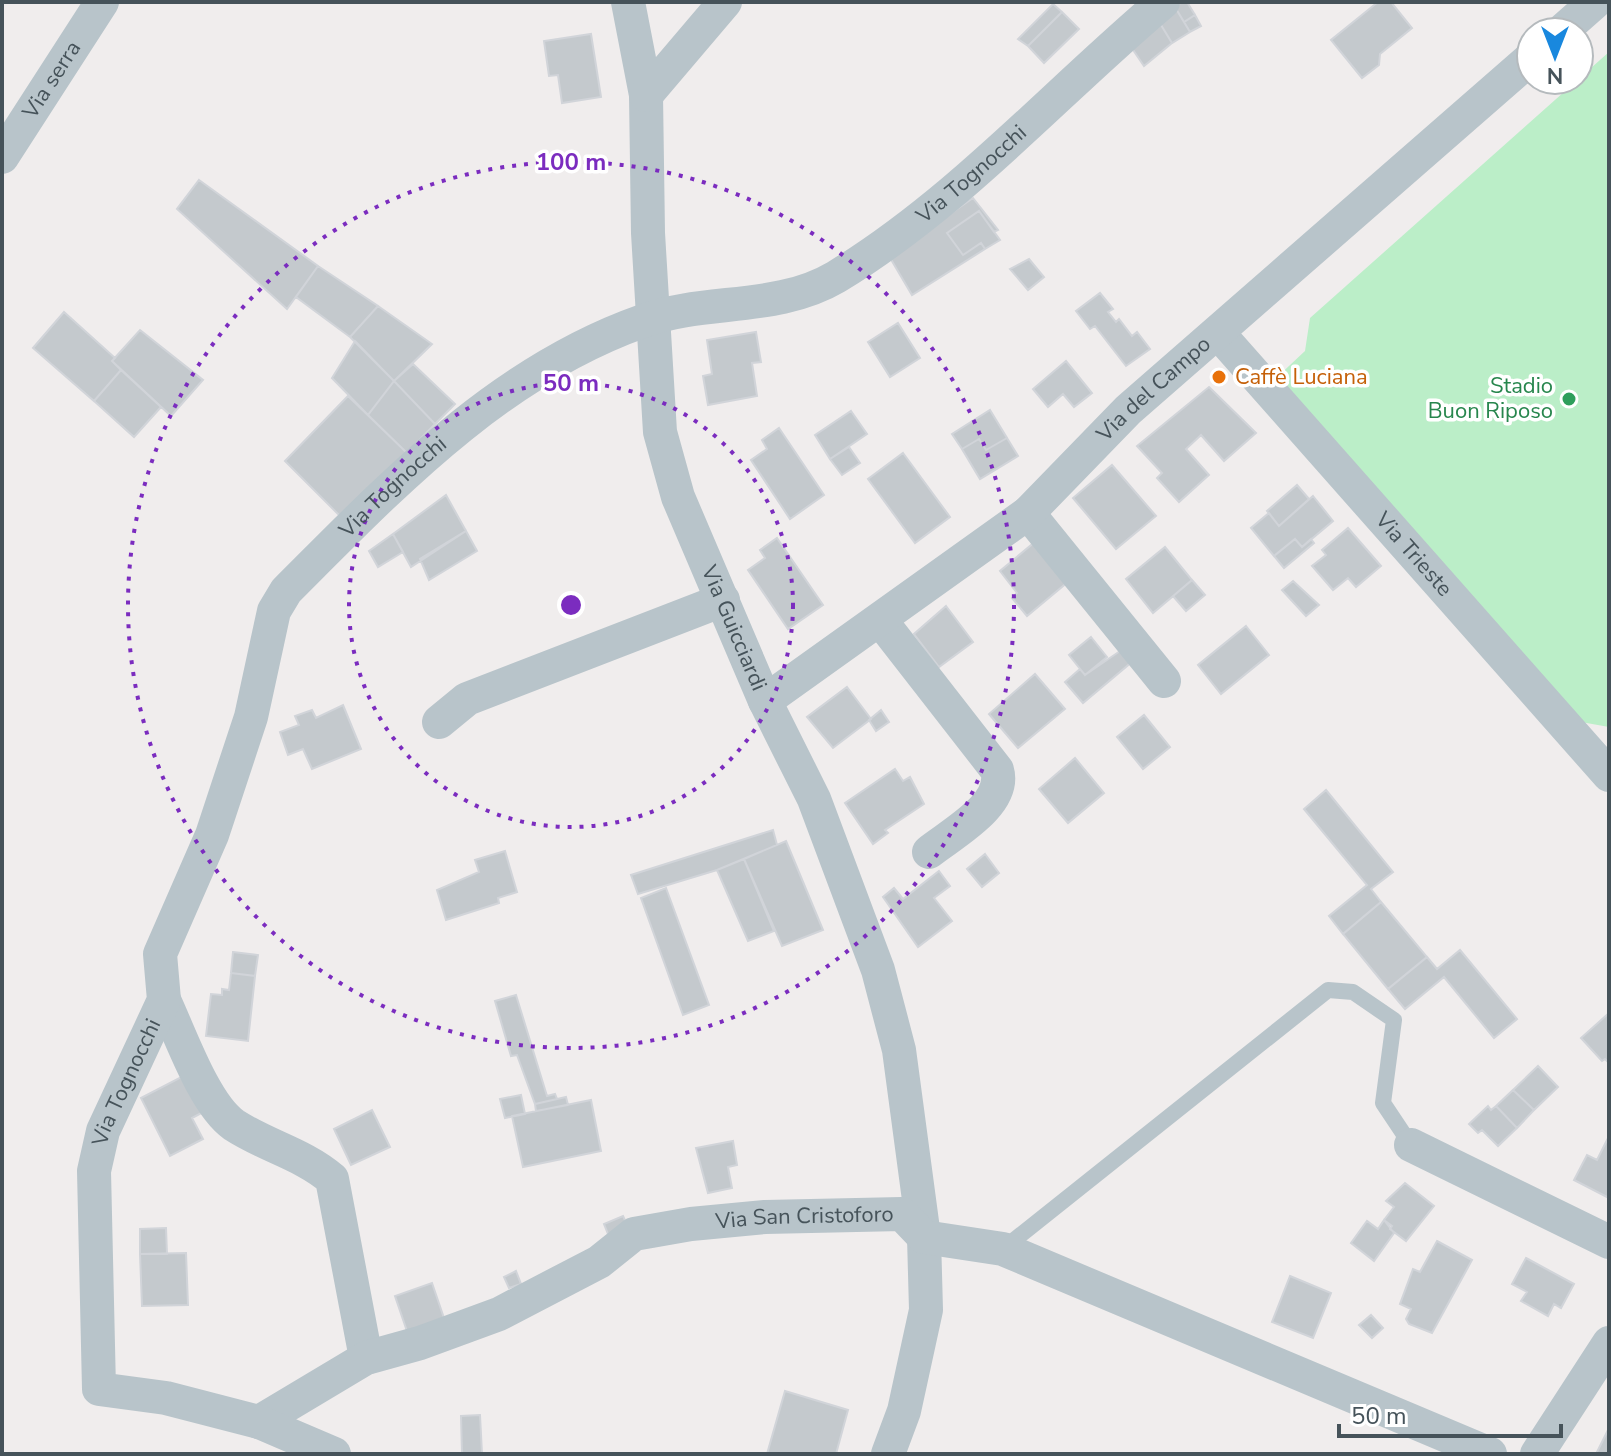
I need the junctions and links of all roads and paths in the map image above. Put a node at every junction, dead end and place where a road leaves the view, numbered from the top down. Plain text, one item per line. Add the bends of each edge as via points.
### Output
1 (102, 2) edge
2 (628, 2) edge
3 (725, 2) edge
4 (1163, 2) edge
5 (1595, 2) edge
6 (1579, 16) edge
7 (1515, 72) edge
8 (646, 95) junction
9 (2, 157) edge
10 (656, 316) junction
11 (1219, 334) junction
12 (1028, 513) junction
13 (723, 600) junction
14 (881, 621) junction
15 (1164, 681) dead end
16 (765, 701) junction
17 (439, 722) dead end
18 (1607, 768) edge
19 (929, 852) dead end
20 (164, 1000) junction
21 (1411, 1145) joint
22 (924, 1237) junction
23 (1609, 1242) edge
24 (1003, 1249) junction
25 (1609, 1343) edge
26 (366, 1358) junction
27 (259, 1422) junction
28 (334, 1454) edge
29 (888, 1454) edge
30 (1490, 1454) edge
31 (1537, 1454) edge

1 - 9 street, Via serra
2 - 8 street, Via Guicciardi
3 - 8 street
4 - 10 street, Via Tognocchi via 1102,53 996,158 834,278 788,296
5 - 6 street
7 - 11 street, Via del Campo
8 - 10 street, Via Guicciardi via 648,233
10 - 13 street, Via Guicciardi via 660,432 678,497
10 - 20 street, Via Tognocchi via 567,352 524,379 403,476 286,591 274,611 251,717 212,835 160,954
11 - 12 street, Via del Campo via 1128,410
11 - 18 street, Via Trieste
12 - 14 street, Via del Campo
12 - 15 street
13 - 16 street, Via Guicciardi
13 - 17 street via 467,699
14 - 16 street, Via del Campo
14 - 19 street via 1000,780 994,799
16 - 22 street, Via Guicciardi via 814,799 878,970 899,1050
20 - 26 street via 213,1102 232,1123 313,1163 332,1179
20 - 27 street, Via Tognocchi via 103,1131 94,1171 99,1389 166,1398
21 - 23 street
21 - 24 lane via 1383,1103 1394,1020 1353,992 1328,990
22 - 24 street, Via San Cristoforo
22 - 26 street, Via San Cristoforo via 902,1214 765,1217 634,1234 599,1262 499,1314
22 - 29 street, Via Guicciardi via 926,1310 904,1411
24 - 30 street, Via San Cristoforo
25 - 31 street
26 - 27 street, Via San Cristoforo
27 - 28 street

